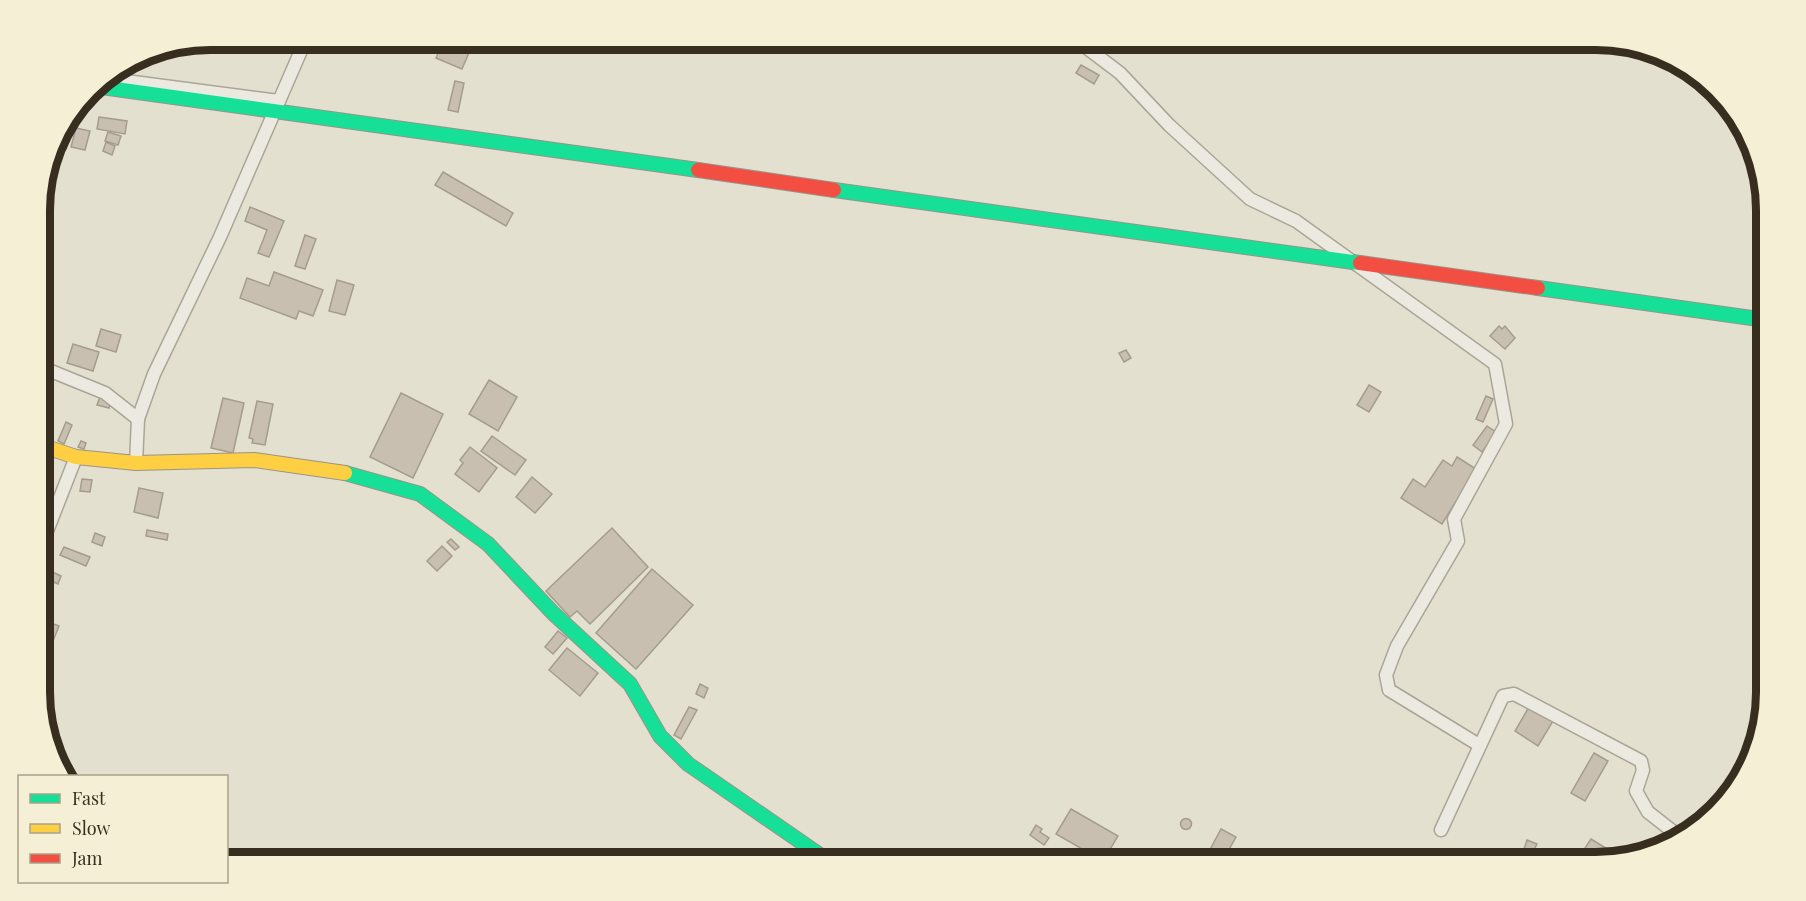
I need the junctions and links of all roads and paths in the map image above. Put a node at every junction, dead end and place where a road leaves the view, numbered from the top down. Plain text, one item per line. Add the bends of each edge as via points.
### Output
1 (301, 50) edge
2 (1090, 50) edge
3 (116, 80) edge
4 (106, 87) edge
5 (277, 106) junction
6 (1352, 262) junction
7 (1756, 319) edge
8 (50, 370) edge
9 (138, 419) junction
10 (49, 448) edge
11 (76, 457) junction
12 (136, 463) junction
13 (49, 525) edge
14 (1479, 745) junction
15 (1441, 830) dead end
16 (1673, 831) edge
17 (815, 852) edge

1 - 5 street
2 - 6 street via 1120,73 1250,199 1296,221
3 - 5 street
4 - 5 street
5 - 6 street
5 - 9 street via 154,374
6 - 7 street
6 - 14 street via 1495,364 1499,379 1506,424 1454,519 1458,541 1397,646 1386,675 1389,690
8 - 9 street via 105,393
9 - 12 street
10 - 11 street
11 - 12 street
11 - 13 street
12 - 17 street via 254,460 323,468 420,494 488,544 553,614 630,684 660,736 688,764
14 - 15 street
14 - 16 street via 1503,696 1523,696 1641,761 1643,770 1636,791 1648,812

